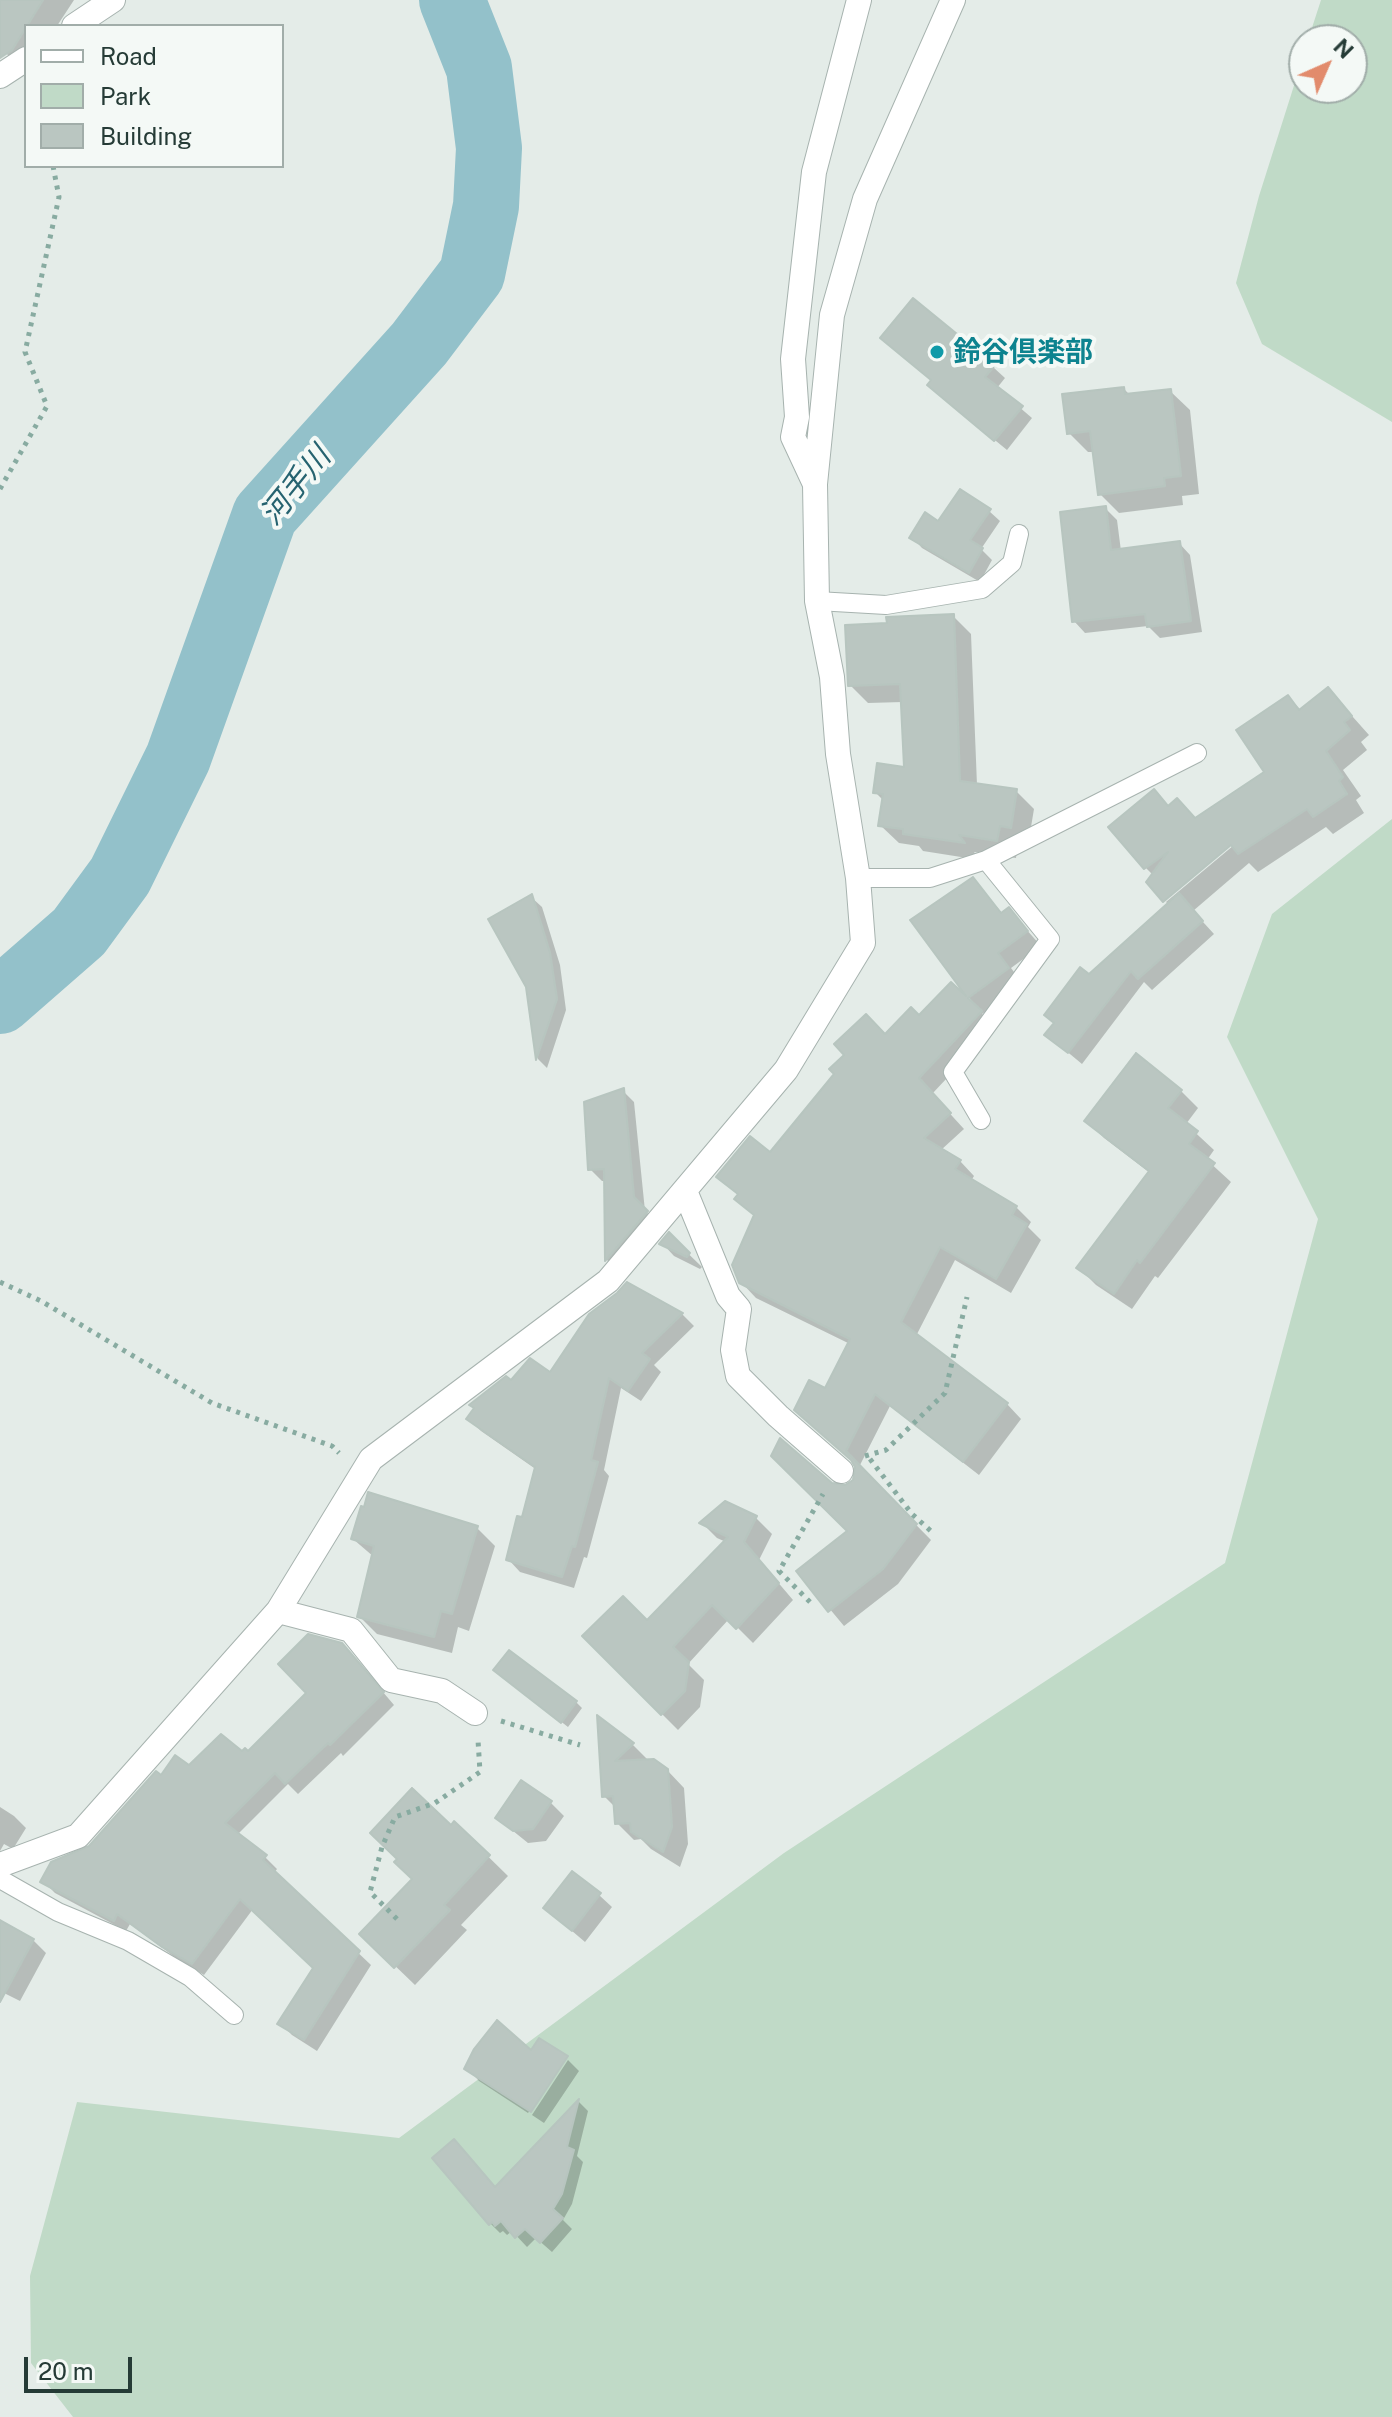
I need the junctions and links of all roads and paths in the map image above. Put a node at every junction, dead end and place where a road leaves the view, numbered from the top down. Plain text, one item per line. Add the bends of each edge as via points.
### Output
1 (113, 0) edge
2 (859, 0) edge
3 (953, 0) edge
4 (77, 24) edge
5 (24, 60) edge
6 (0, 76) edge
7 (53, 168) edge
8 (815, 484) junction
9 (0, 489) edge
10 (1019, 534) dead end
11 (817, 601) junction
12 (1197, 753) dead end
13 (986, 860) junction
14 (858, 878) junction
15 (981, 1120) dead end
16 (685, 1191) junction
17 (0, 1282) edge
18 (967, 1297) dead end
19 (867, 1455) junction
20 (841, 1471) junction
21 (361, 1472) junction
22 (933, 1533) dead end
23 (810, 1602) dead end
24 (278, 1611) junction
25 (475, 1713) junction
26 (580, 1745) dead end
27 (0, 1865) edge
28 (0, 1879) edge
29 (397, 1919) dead end
30 (234, 2015) dead end

1 - 4 street
2 - 8 street via 814,172 793,359 793,437
3 - 8 street via 865,199 832,315
5 - 6 street
7 - 9 path via 59,197 25,352 47,406
8 - 11 street
10 - 11 lane via 1012,563 982,589 886,605
11 - 14 street
12 - 13 lane
13 - 14 lane via 930,878
13 - 15 lane via 1050,939 953,1072
14 - 16 street via 863,943 786,1070
16 - 20 street via 728,1296 739,1309 733,1350 738,1376
16 - 21 street via 608,1281 371,1459
17 - 21 path via 212,1403 332,1446
18 - 19 path via 945,1393 886,1450
19 - 20 path
19 - 22 path
20 - 23 path via 779,1571
21 - 24 street
24 - 25 street via 351,1630 391,1680 442,1691
24 - 27 street via 78,1836
25 - 26 path
25 - 29 path via 480,1772 435,1803 395,1817 382,1847 370,1892
28 - 30 lane via 178,1969

